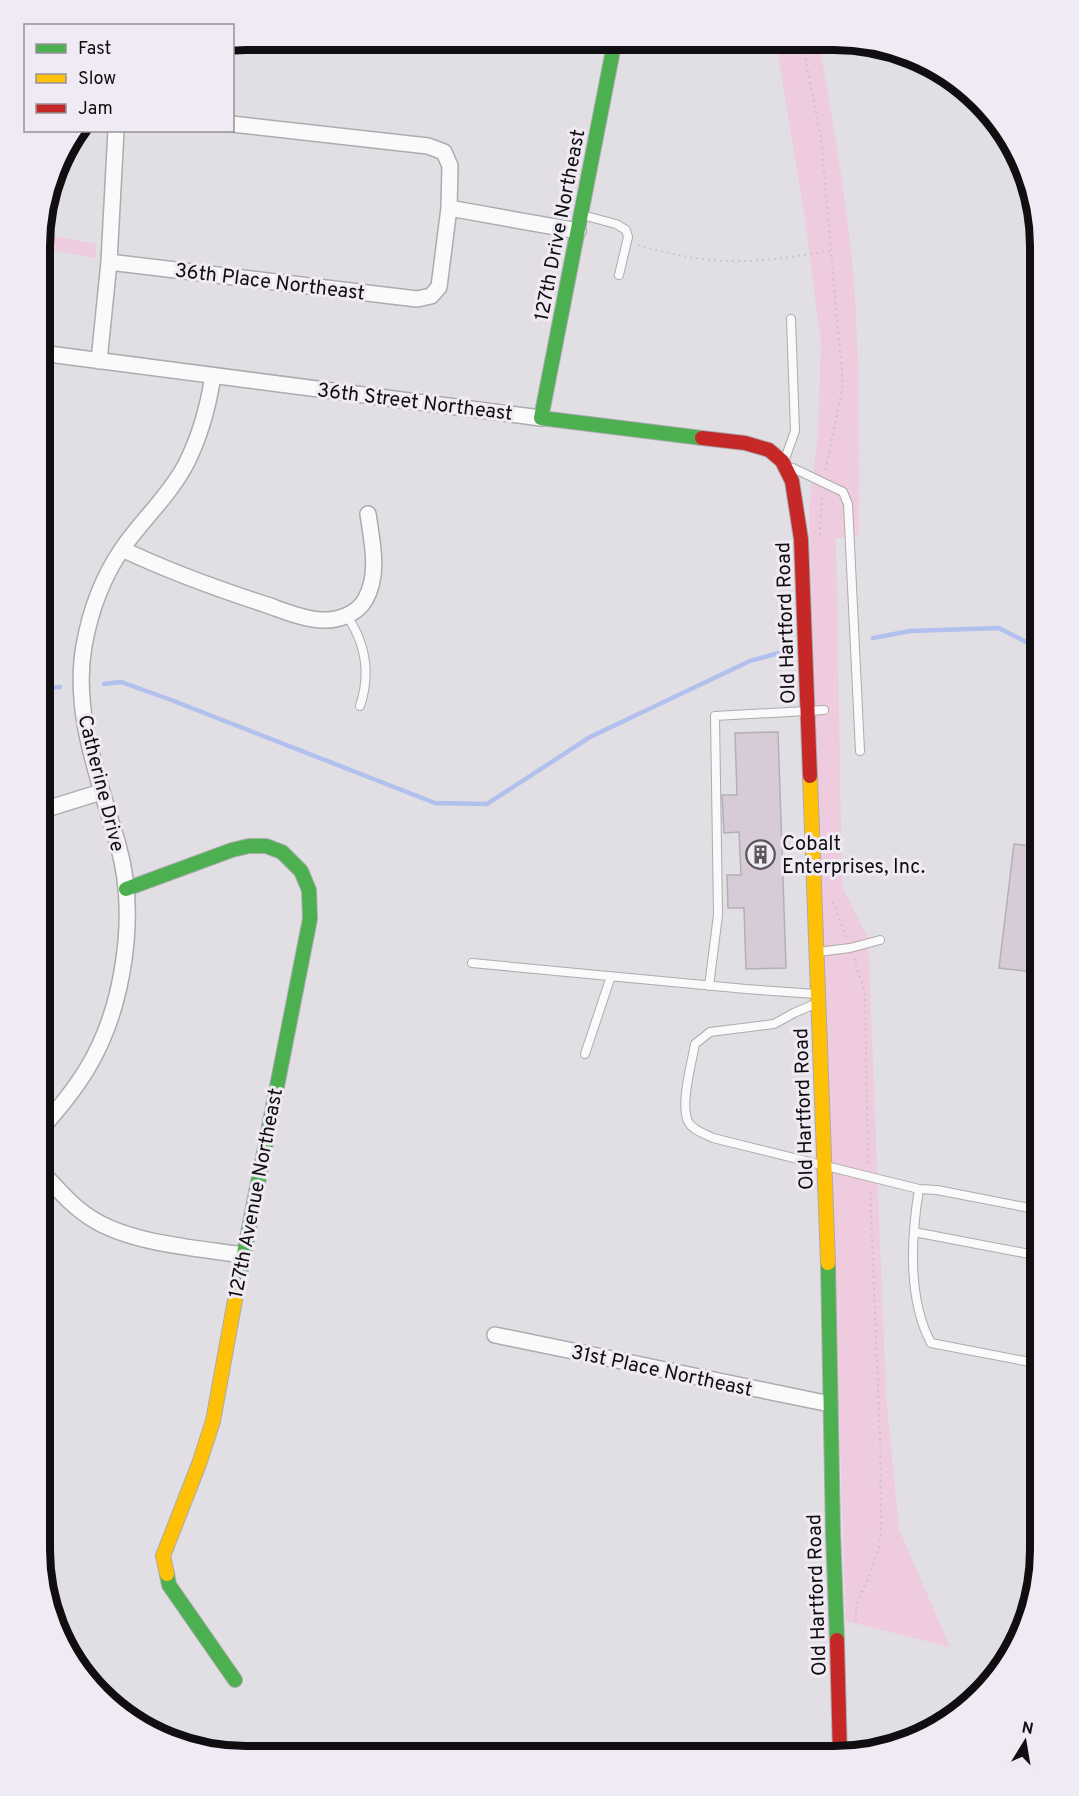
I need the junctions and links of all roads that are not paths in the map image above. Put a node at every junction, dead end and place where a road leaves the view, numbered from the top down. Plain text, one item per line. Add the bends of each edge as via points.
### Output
1 (613, 50) edge
2 (234, 123) edge
3 (116, 132) edge
4 (449, 208) junction
5 (581, 215) junction
6 (578, 231) junction
7 (109, 262) junction
8 (619, 275) dead end
9 (791, 320) dead end
10 (50, 354) edge
11 (99, 361) junction
12 (213, 376) junction
13 (541, 418) junction
14 (784, 464) junction
15 (368, 514) dead end
16 (122, 549) junction
17 (347, 616) junction
18 (360, 706) dead end
19 (824, 710) dead end
20 (808, 711) junction
21 (860, 751) dead end
22 (101, 792) junction
23 (50, 808) edge
24 (126, 889) junction
25 (880, 940) dead end
26 (816, 952) junction
27 (472, 963) dead end
28 (611, 976) junction
29 (709, 986) junction
30 (818, 998) junction
31 (585, 1054) dead end
32 (50, 1119) edge
33 (825, 1167) junction
34 (50, 1181) edge
35 (920, 1189) junction
36 (1029, 1208) edge
37 (914, 1232) junction
38 (1029, 1254) edge
39 (243, 1255) junction
40 (495, 1335) dead end
41 (1029, 1362) edge
42 (830, 1404) junction
43 (235, 1680) dead end
44 (840, 1746) edge

1 - 5 street, 127th Drive Northeast
2 - 4 street via 428,146 444,152 450,166
3 - 7 street
4 - 6 street
4 - 7 street, 36th Place Northeast via 439,287 431,296 417,299
5 - 6 street, 127th Drive Northeast
5 - 8 lane via 622,226 628,233
6 - 13 street, 127th Drive Northeast
7 - 11 street
9 - 14 lane via 795,431
10 - 11 street, 36th Street Northeast
11 - 12 street, 36th Street Northeast
12 - 13 street, 36th Street Northeast
12 - 16 street, Catherine Drive via 198,440 184,468
13 - 14 street, 36th Street Northeast via 744,443 775,453
14 - 20 street, Old Hartford Road via 797,501 801,539
14 - 21 lane via 843,492 848,504
15 - 17 street via 374,569 371,586 364,602
16 - 17 street via 188,578 300,616 321,620
16 - 22 street, Catherine Drive via 103,583 91,617 81,675 82,707
17 - 18 lane via 358,634 366,664
19 - 20 lane
20 - 26 street, Old Hartford Road
20 - 29 lane via 715,716 718,915
22 - 23 street
22 - 24 street, Catherine Drive via 119,847
24 - 32 street, Catherine Drive via 123,962 116,1001 88,1068
24 - 39 street, 127th Avenue Northeast via 225,853 259,845 292,860 308,886 310,919
25 - 26 lane
26 - 30 street, Old Hartford Road
27 - 28 lane
28 - 29 lane
28 - 31 lane
29 - 30 lane
30 - 33 street, Old Hartford Road
30 - 33 lane via 774,1024 710,1032 695,1044 684,1105 689,1123 713,1138
33 - 35 lane
33 - 42 street, Old Hartford Road
34 - 39 street via 75,1207 109,1228 133,1237
35 - 36 lane
35 - 37 lane
37 - 38 lane
37 - 41 lane via 918,1304 923,1327 932,1343
39 - 43 street, 127th Avenue Northeast via 210,1431 164,1557 169,1584
40 - 42 street, 31st Place Northeast
42 - 44 street, Old Hartford Road

